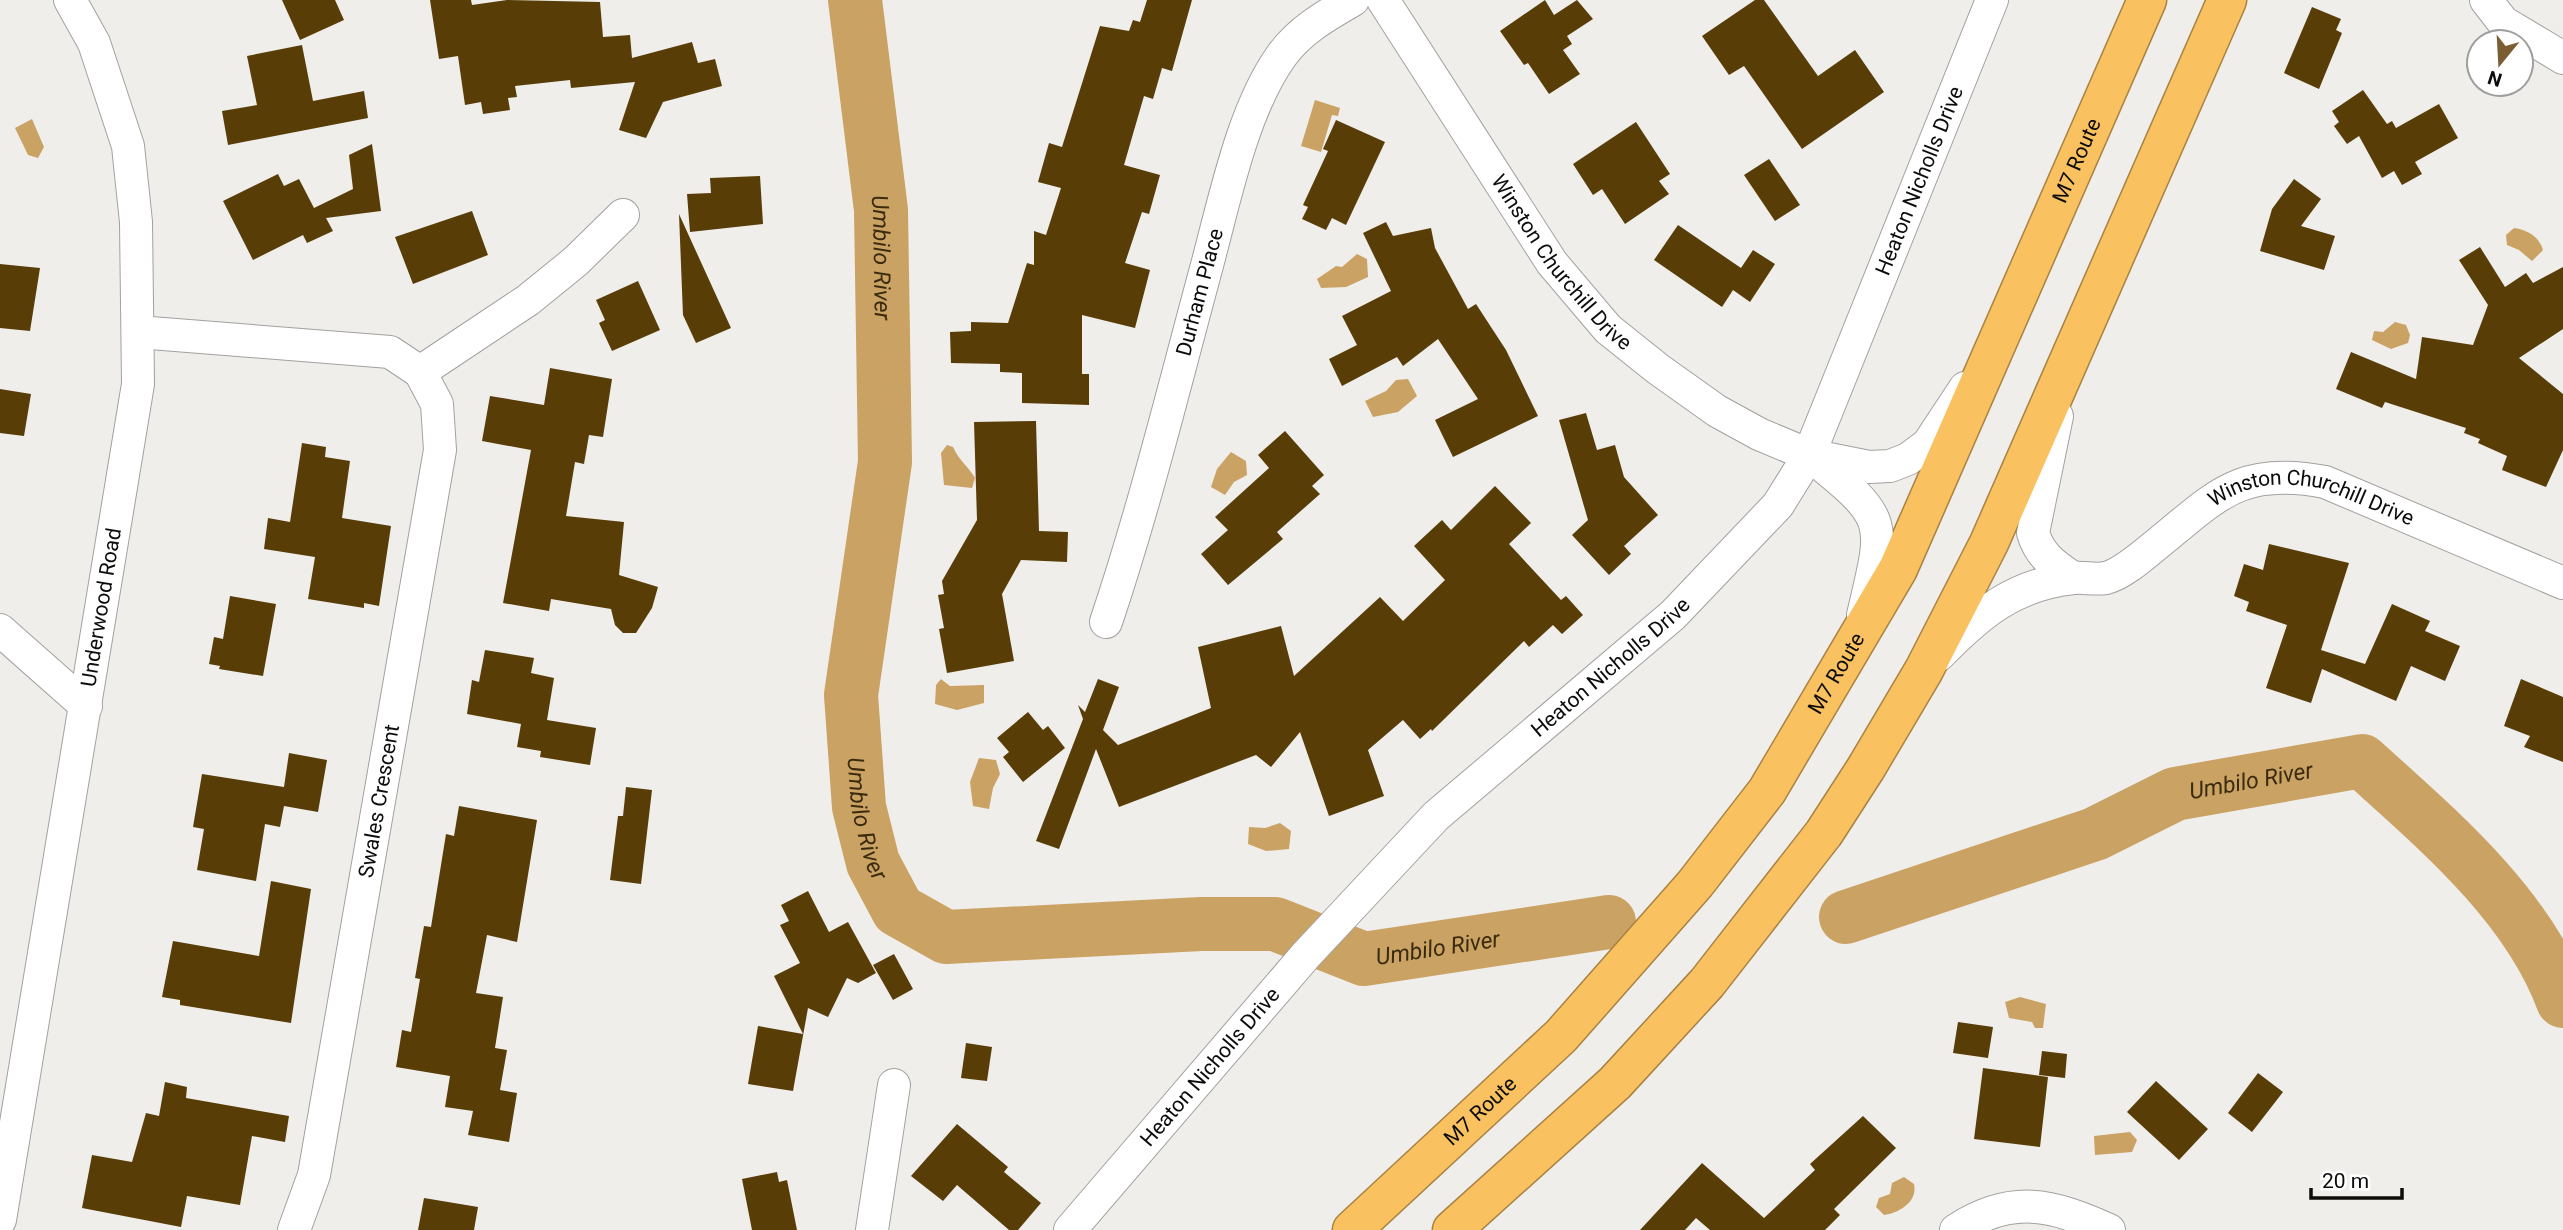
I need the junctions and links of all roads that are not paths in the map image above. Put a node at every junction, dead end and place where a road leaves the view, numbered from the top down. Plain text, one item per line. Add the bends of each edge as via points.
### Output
1 (70, 0) edge
2 (1353, 0) edge
3 (1383, 0) edge
4 (1992, 0) edge
5 (2147, 0) edge
6 (2227, 0) edge
7 (2486, 0) edge
8 (2563, 58) edge
9 (623, 215) dead end
10 (138, 332) junction
11 (2001, 335) junction
12 (2068, 366) junction
13 (420, 372) junction
14 (1809, 455) junction
15 (2073, 578) junction
16 (2563, 583) edge
17 (1106, 622) dead end
18 (0, 630) edge
19 (1856, 641) junction
20 (1924, 670) junction
21 (86, 706) junction
22 (894, 1085) dead end
23 (6, 1149) edge
24 (0, 1220) edge
25 (294, 1230) edge
26 (872, 1230) edge
27 (1070, 1230) edge
28 (1352, 1230) edge
29 (1452, 1230) edge
30 (1956, 1230) edge
31 (2109, 1230) edge

1 - 10 street, Underwood Road via 94,43 128,146 136,222
2 - 17 street, Durham Place via 1313,24 1283,55 1254,104 1133,541
3 - 14 street, Winston Churchill Drive via 1552,263 1608,328 1717,411
4 - 14 street, Heaton Nicholls Drive
5 - 11 highway, M7 Route
6 - 12 highway
7 - 8 street via 2503,23
9 - 13 street via 528,300
10 - 13 street, Swales Crescent via 390,352
10 - 21 street, Underwood Road via 138,384
11 - 14 street via 1928,444 1909,459 1869,467
11 - 19 highway, M7 Route via 1903,558
12 - 15 street via 2033,533 2046,559
12 - 20 highway via 1989,543
13 - 25 street, Swales Crescent via 438,404 438,463 314,1175
14 - 19 street via 1857,494 1876,525 1880,542
14 - 27 street, Heaton Nicholls Drive via 1777,505 1673,615 1436,816 1306,955
15 - 16 street, Winston Churchill Drive via 2106,578 2136,561 2223,492 2259,477 2292,475 2325,482
15 - 20 street, Winston Churchill Drive via 1997,602
18 - 21 street
19 - 28 highway, M7 Route via 1767,791 1695,884 1561,1036
20 - 29 highway via 1824,833 1707,983 1615,1083
21 - 23 street, Underwood Road
22 - 26 street
23 - 24 street, Underwood Road
30 - 31 street via 1973,1219 2016,1205 2066,1211

